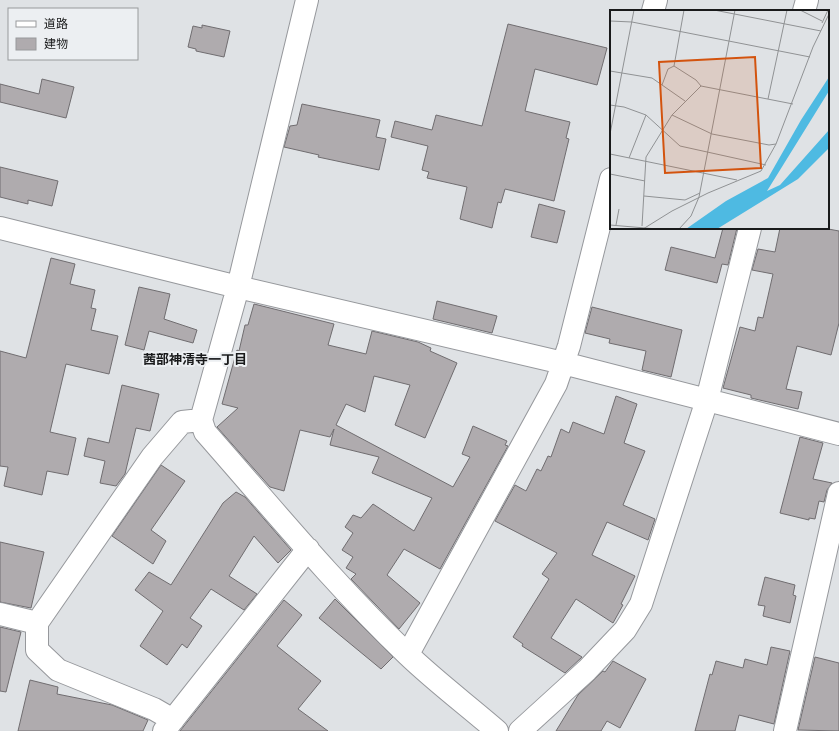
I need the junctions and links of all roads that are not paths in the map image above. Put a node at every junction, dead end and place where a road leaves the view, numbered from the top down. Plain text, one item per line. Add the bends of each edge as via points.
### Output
1 (307, 0) edge
2 (656, 0) edge
3 (807, 0) edge
4 (654, 10) edge
5 (804, 10) edge
6 (610, 183) edge
7 (0, 228) edge
8 (750, 229) edge
9 (238, 287) junction
10 (563, 362) junction
11 (707, 400) junction
12 (201, 420) junction
13 (839, 434) edge
14 (839, 493) edge
15 (308, 549) junction
16 (0, 614) edge
17 (37, 623) junction
18 (408, 654) junction
19 (168, 725) edge
20 (497, 731) edge
21 (520, 731) edge
22 (785, 731) edge

1 - 9 street
2 - 4 street
3 - 5 street
6 - 10 street
7 - 9 street
8 - 11 street
9 - 10 street
9 - 12 street
10 - 11 street
10 - 18 street via 556,384
11 - 13 street
11 - 21 street via 641,604 625,630 587,670
12 - 15 street via 205,432
12 - 17 street via 182,422 152,457
14 - 22 street
15 - 18 street
15 - 19 street
16 - 17 street
17 - 19 street via 37,650 58,670 154,709
18 - 20 street

